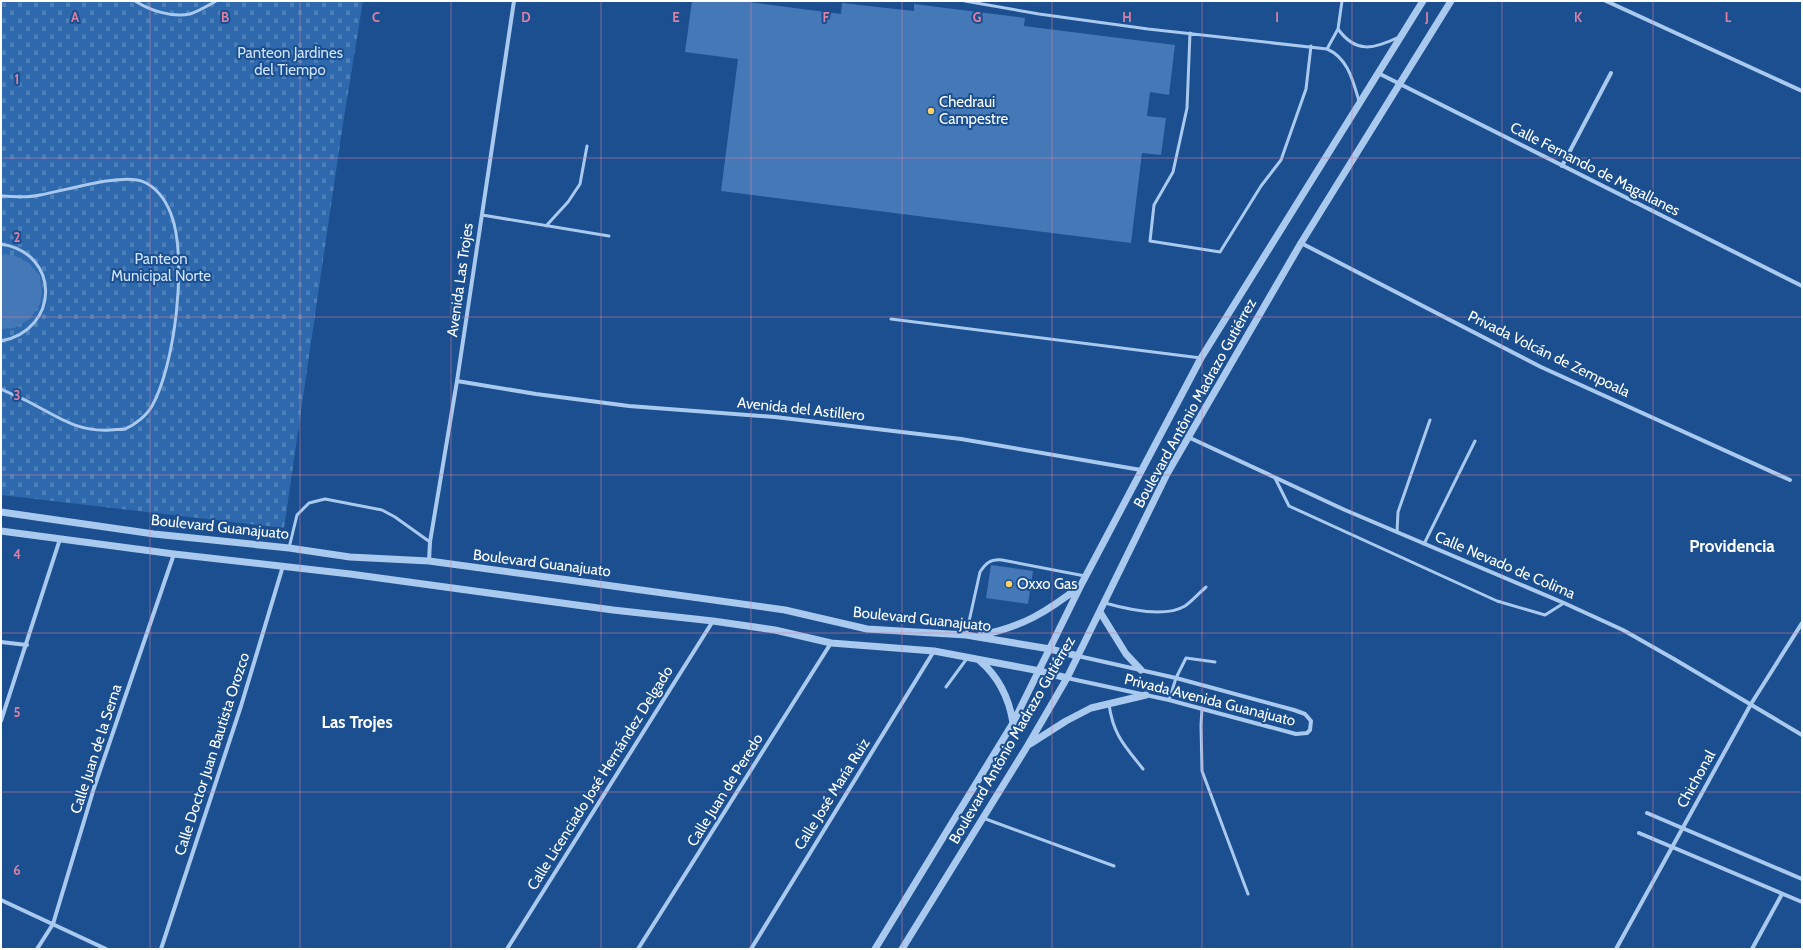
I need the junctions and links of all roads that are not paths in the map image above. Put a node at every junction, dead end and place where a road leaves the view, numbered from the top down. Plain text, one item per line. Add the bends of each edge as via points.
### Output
1 (134, 1) edge
2 (216, 1) edge
3 (514, 1) edge
4 (966, 1) edge
5 (1342, 1) edge
6 (1423, 1) edge
7 (1451, 1) edge
8 (1606, 1) edge
9 (1338, 29) junction
10 (1190, 33) junction
11 (1402, 35) junction
12 (1312, 46) junction
13 (1327, 49) junction
14 (1378, 73) junction
15 (1611, 73) dead end
16 (1398, 84) junction
17 (1802, 91) edge
18 (1360, 103) junction
19 (587, 146) dead end
20 (1562, 166) junction
21 (1, 196) edge
22 (482, 215) junction
23 (546, 226) junction
24 (608, 236) dead end
25 (1301, 243) junction
26 (1, 244) edge
27 (1802, 286) edge
28 (891, 320) dead end
29 (1, 341) edge
30 (1201, 358) junction
31 (457, 380) junction
32 (1, 389) edge
33 (1430, 420) dead end
34 (1188, 438) junction
35 (1475, 441) dead end
36 (1141, 470) junction
37 (1275, 477) junction
38 (1790, 480) dead end
39 (1, 512) edge
40 (1, 531) edge
41 (1397, 532) junction
42 (60, 539) junction
43 (430, 542) junction
44 (1424, 544) junction
45 (290, 548) junction
46 (174, 554) junction
47 (429, 562) junction
48 (283, 566) junction
49 (1086, 576) junction
50 (1081, 585) junction
51 (1206, 587) dead end
52 (1105, 603) junction
53 (1564, 603) junction
54 (1100, 612) junction
55 (713, 621) junction
56 (1802, 623) edge
57 (966, 635) junction
58 (976, 636) junction
59 (1, 642) edge
60 (831, 643) junction
61 (27, 644) junction
62 (1050, 649) junction
63 (934, 651) junction
64 (1078, 656) junction
65 (968, 658) junction
66 (979, 660) junction
67 (1215, 662) dead end
68 (1141, 670) junction
69 (1040, 671) junction
70 (1067, 678) junction
71 (1176, 678) junction
72 (946, 687) dead end
73 (1146, 695) junction
74 (1169, 700) junction
75 (1109, 702) junction
76 (1751, 704) junction
77 (1202, 709) junction
78 (1, 721) edge
79 (1013, 723) junction
80 (1802, 735) edge
81 (1028, 745) junction
82 (1143, 769) dead end
83 (1647, 812) dead end
84 (983, 818) junction
85 (1682, 829) junction
86 (1639, 834) dead end
87 (1672, 848) junction
88 (1114, 866) dead end
89 (1802, 879) edge
90 (1248, 894) dead end
91 (1782, 894) junction
92 (1, 900) edge
93 (1802, 902) edge
94 (53, 924) junction
95 (509, 948) edge
96 (37, 949) edge
97 (106, 949) edge
98 (161, 949) edge
99 (638, 949) edge
100 (751, 949) edge
101 (875, 949) edge
102 (902, 949) edge
103 (1616, 949) edge
104 (1752, 949) edge

1 - 2 lane via 158,12 173,14 188,14
3 - 22 street, Avenida Las Trojes
4 - 10 lane via 1039,14
5 - 9 lane
6 - 11 street, Boulevard Antônio Madrazo Gutiérrez
7 - 16 street, Boulevard Antônio Madrazo Gutiérrez
8 - 17 street
9 - 11 lane via 1346,40 1366,47 1385,44
9 - 13 lane
10 - 12 lane
10 - 12 lane via 1187,108 1173,172 1154,205 1150,241 1220,252 1281,160 1306,89
11 - 14 street, Boulevard Antônio Madrazo Gutiérrez
12 - 13 lane
13 - 18 lane via 1337,53 1345,63
14 - 16 street, Calle Fernando de Magallanes
14 - 18 street, Boulevard Antônio Madrazo Gutiérrez
15 - 20 street
16 - 20 street, Calle Fernando de Magallanes
16 - 25 street, Boulevard Antônio Madrazo Gutiérrez
18 - 30 street, Boulevard Antônio Madrazo Gutiérrez
19 - 23 lane via 580,184
20 - 27 street, Calle Fernando de Magallanes
21 - 32 lane via 39,196 118,180 144,182 164,200 171,215 177,240 178,310 167,368 152,406 141,420 125,429 80,428
22 - 23 lane
22 - 31 street, Avenida Las Trojes
23 - 24 lane
25 - 34 street, Boulevard Antônio Madrazo Gutiérrez
25 - 38 street, Privada Volcán de Zempoala via 1541,367
26 - 29 lane via 12,246 31,257 43,276 46,287 43,309 34,323 22,334
28 - 30 lane
30 - 36 street, Boulevard Antônio Madrazo Gutiérrez
31 - 36 street, Avenida del Astillero via 536,394 629,406 775,416 961,438
31 - 43 street, Avenida Las Trojes
33 - 41 lane via 1398,512
34 - 37 street, Calle Nevado de Colima
34 - 52 street, Boulevard Antônio Madrazo Gutiérrez via 1167,474
35 - 44 lane
36 - 49 street, Boulevard Antônio Madrazo Gutiérrez
37 - 41 street, Calle Nevado de Colima
37 - 53 lane via 1289,506 1496,601 1545,615
39 - 45 street, Boulevard Guanajuato via 154,534
40 - 42 street, Boulevard Guanajuato
41 - 44 street, Calle Nevado de Colima
42 - 46 street, Boulevard Guanajuato
42 - 61 street
43 - 45 lane via 382,510 325,499 309,503 296,515
43 - 47 street, Avenida Las Trojes
44 - 53 street, Calle Nevado de Colima
45 - 47 street, Boulevard Guanajuato via 350,557
46 - 48 street, Boulevard Guanajuato
46 - 94 street, Calle Juan de la Serna via 94,788
47 - 57 street, Boulevard Guanajuato via 785,610 867,629
48 - 55 street, Boulevard Guanajuato
48 - 98 street, Calle Doctor Juan Bautista Orozco via 239,713
49 - 50 street, Boulevard Antônio Madrazo Gutiérrez
49 - 57 lane via 1008,561 990,561 980,572
50 - 58 street via 1060,602 1030,620 1013,628
50 - 62 street, Boulevard Antônio Madrazo Gutiérrez
51 - 52 lane via 1184,606 1169,611 1129,609
52 - 54 street, Boulevard Antônio Madrazo Gutiérrez
53 - 76 street, Calle Nevado de Colima via 1623,630
54 - 64 street, Boulevard Antônio Madrazo Gutiérrez
54 - 68 street via 1126,654
55 - 60 street, Boulevard Guanajuato via 775,630
55 - 95 street, Calle Licenciado José Hernández Delgado
56 - 76 street, Chichonal
57 - 58 street, Boulevard Guanajuato
58 - 62 street, Boulevard Guanajuato
59 - 61 street
60 - 63 street, Boulevard Guanajuato
60 - 99 street, Calle Juan de Peredo
61 - 78 street
62 - 64 street, Boulevard Guanajuato
62 - 69 street, Boulevard Antônio Madrazo Gutiérrez
63 - 65 street, Boulevard Guanajuato
63 - 100 street, Calle José María Ruiz
64 - 68 street, Privada Avenida Guanajuato
64 - 70 street, Boulevard Antônio Madrazo Gutiérrez
65 - 66 street, Boulevard Guanajuato
65 - 72 lane
66 - 69 street, Boulevard Guanajuato
66 - 79 street via 990,669 1003,689
67 - 71 lane via 1186,658
68 - 71 street, Privada Avenida Guanajuato
69 - 70 street, Boulevard Guanajuato
69 - 79 street, Boulevard Antônio Madrazo Gutiérrez
70 - 73 street, Privada Avenida Guanajuato
70 - 81 street, Boulevard Antônio Madrazo Gutiérrez
71 - 74 lane
71 - 77 street, Privada Avenida Guanajuato via 1294,710 1308,717 1312,726 1307,733 1296,734
73 - 74 street, Privada Avenida Guanajuato
73 - 75 street
74 - 77 street, Privada Avenida Guanajuato
75 - 81 street via 1079,713
75 - 82 lane via 1111,720 1119,739
76 - 80 street, Calle Nevado de Colima
76 - 85 street, Chichonal
77 - 90 lane via 1202,771
79 - 101 street, Boulevard Antônio Madrazo Gutiérrez
81 - 84 street, Boulevard Antônio Madrazo Gutiérrez
83 - 85 street
84 - 88 lane
84 - 102 street, Boulevard Antônio Madrazo Gutiérrez
85 - 87 street, Chichonal
85 - 89 street
86 - 87 street
87 - 91 street
87 - 103 street, Chichonal
91 - 93 street
91 - 104 street
92 - 94 street
94 - 96 street, Calle Juan de la Serna
94 - 97 street

